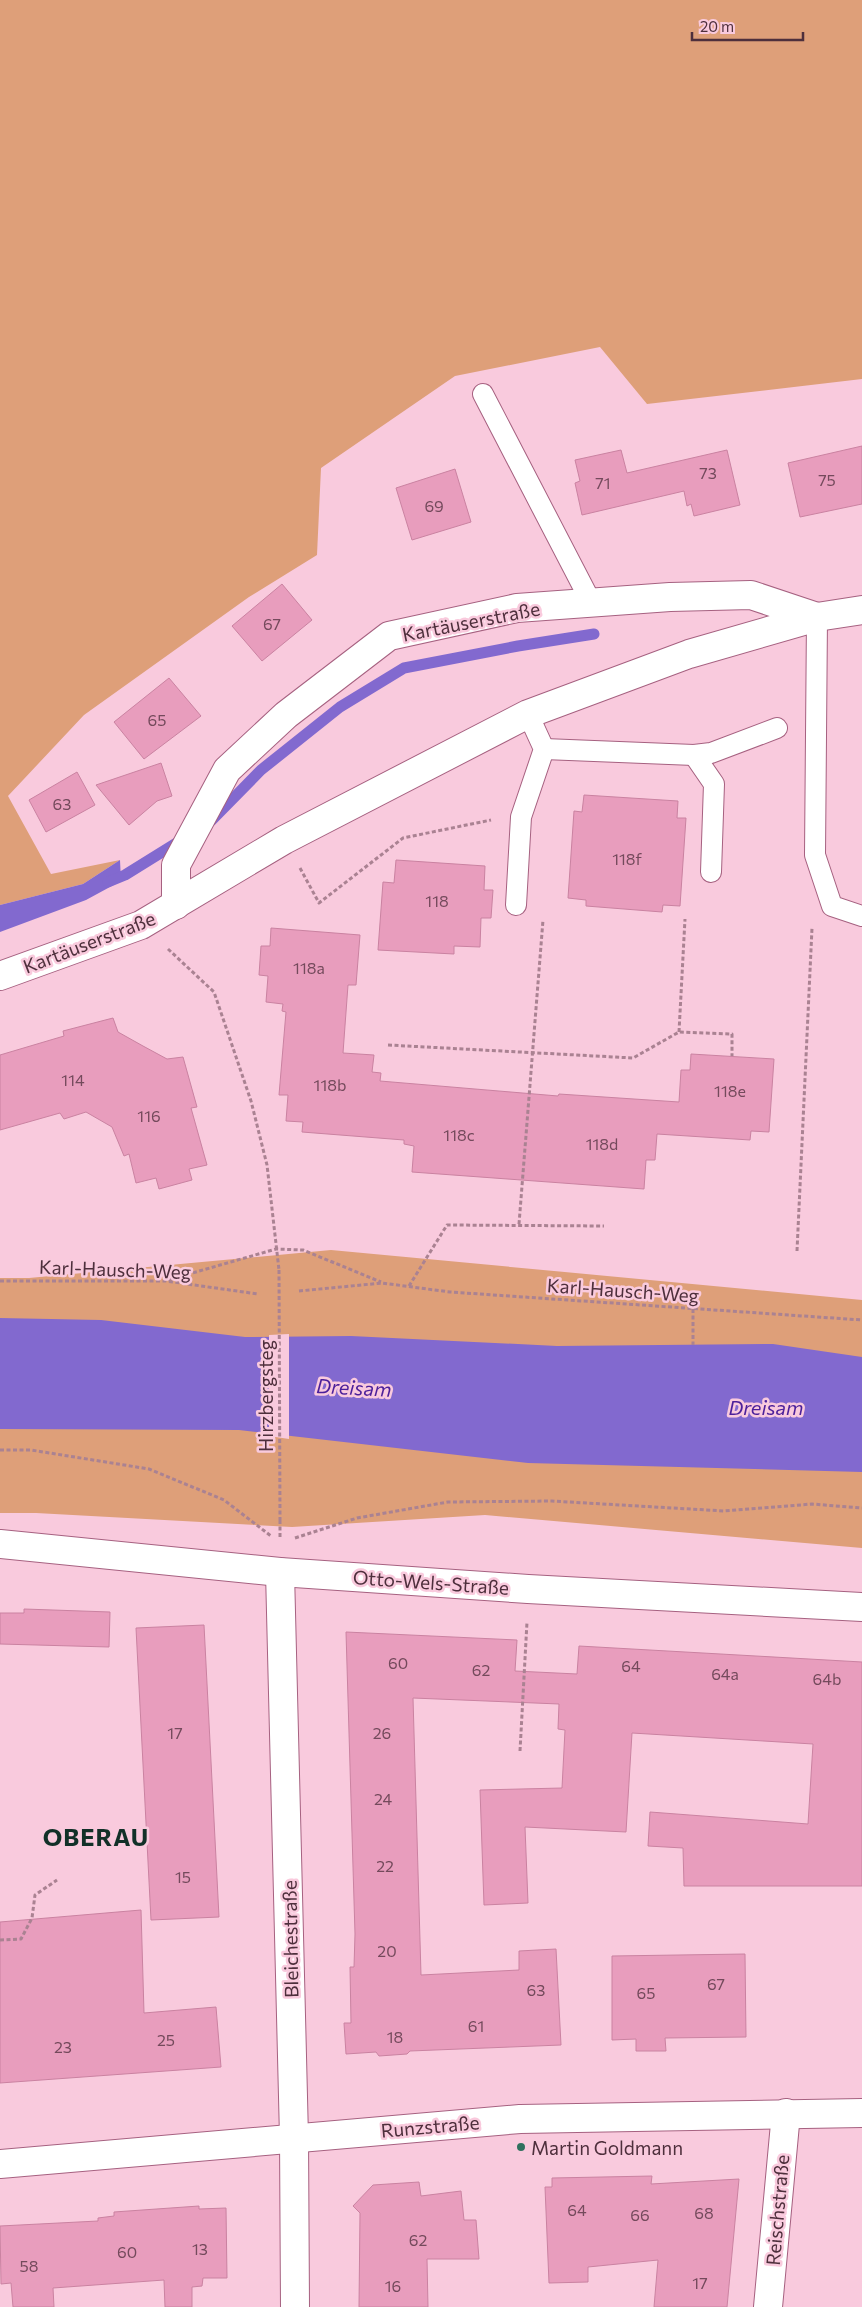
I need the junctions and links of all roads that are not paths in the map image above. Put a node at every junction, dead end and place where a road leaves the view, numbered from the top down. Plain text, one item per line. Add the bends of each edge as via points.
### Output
1 (483, 394) dead end
2 (592, 604) junction
3 (862, 610) edge
4 (817, 617) junction
5 (528, 714) junction
6 (777, 728) dead end
7 (544, 749) junction
8 (694, 755) junction
9 (711, 872) dead end
10 (176, 905) junction
11 (516, 905) dead end
12 (862, 916) edge
13 (0, 976) edge
14 (0, 1544) edge
15 (280, 1572) junction
16 (862, 1606) edge
17 (786, 2113) junction
18 (862, 2113) edge
19 (294, 2137) junction
20 (0, 2164) edge
21 (295, 2307) edge
22 (768, 2307) edge

1 - 2 lane
2 - 4 street, Kartäuserstraße via 670,597 751,595
2 - 10 street, Kartäuserstraße via 517,608 389,636 286,715 227,770 176,865
3 - 4 street, Kartäuserstraße
4 - 5 street, Kartäuserstraße via 689,654
4 - 12 lane via 815,855 832,906
5 - 7 lane
5 - 10 street, Kartäuserstraße via 284,840
6 - 8 lane via 711,753
7 - 8 lane
7 - 11 lane via 522,816
8 - 9 lane via 714,784
10 - 13 street, Kartäuserstraße via 142,924
14 - 15 street, Otto-Wels-Straße
15 - 16 street, Otto-Wels-Straße via 528,1589
15 - 19 street, Bleichestraße
17 - 18 street, Runzstraße
17 - 19 street, Runzstraße via 520,2119
17 - 22 street, Reischstraße
19 - 20 street, Runzstraße
19 - 21 street, Bleichestraße

